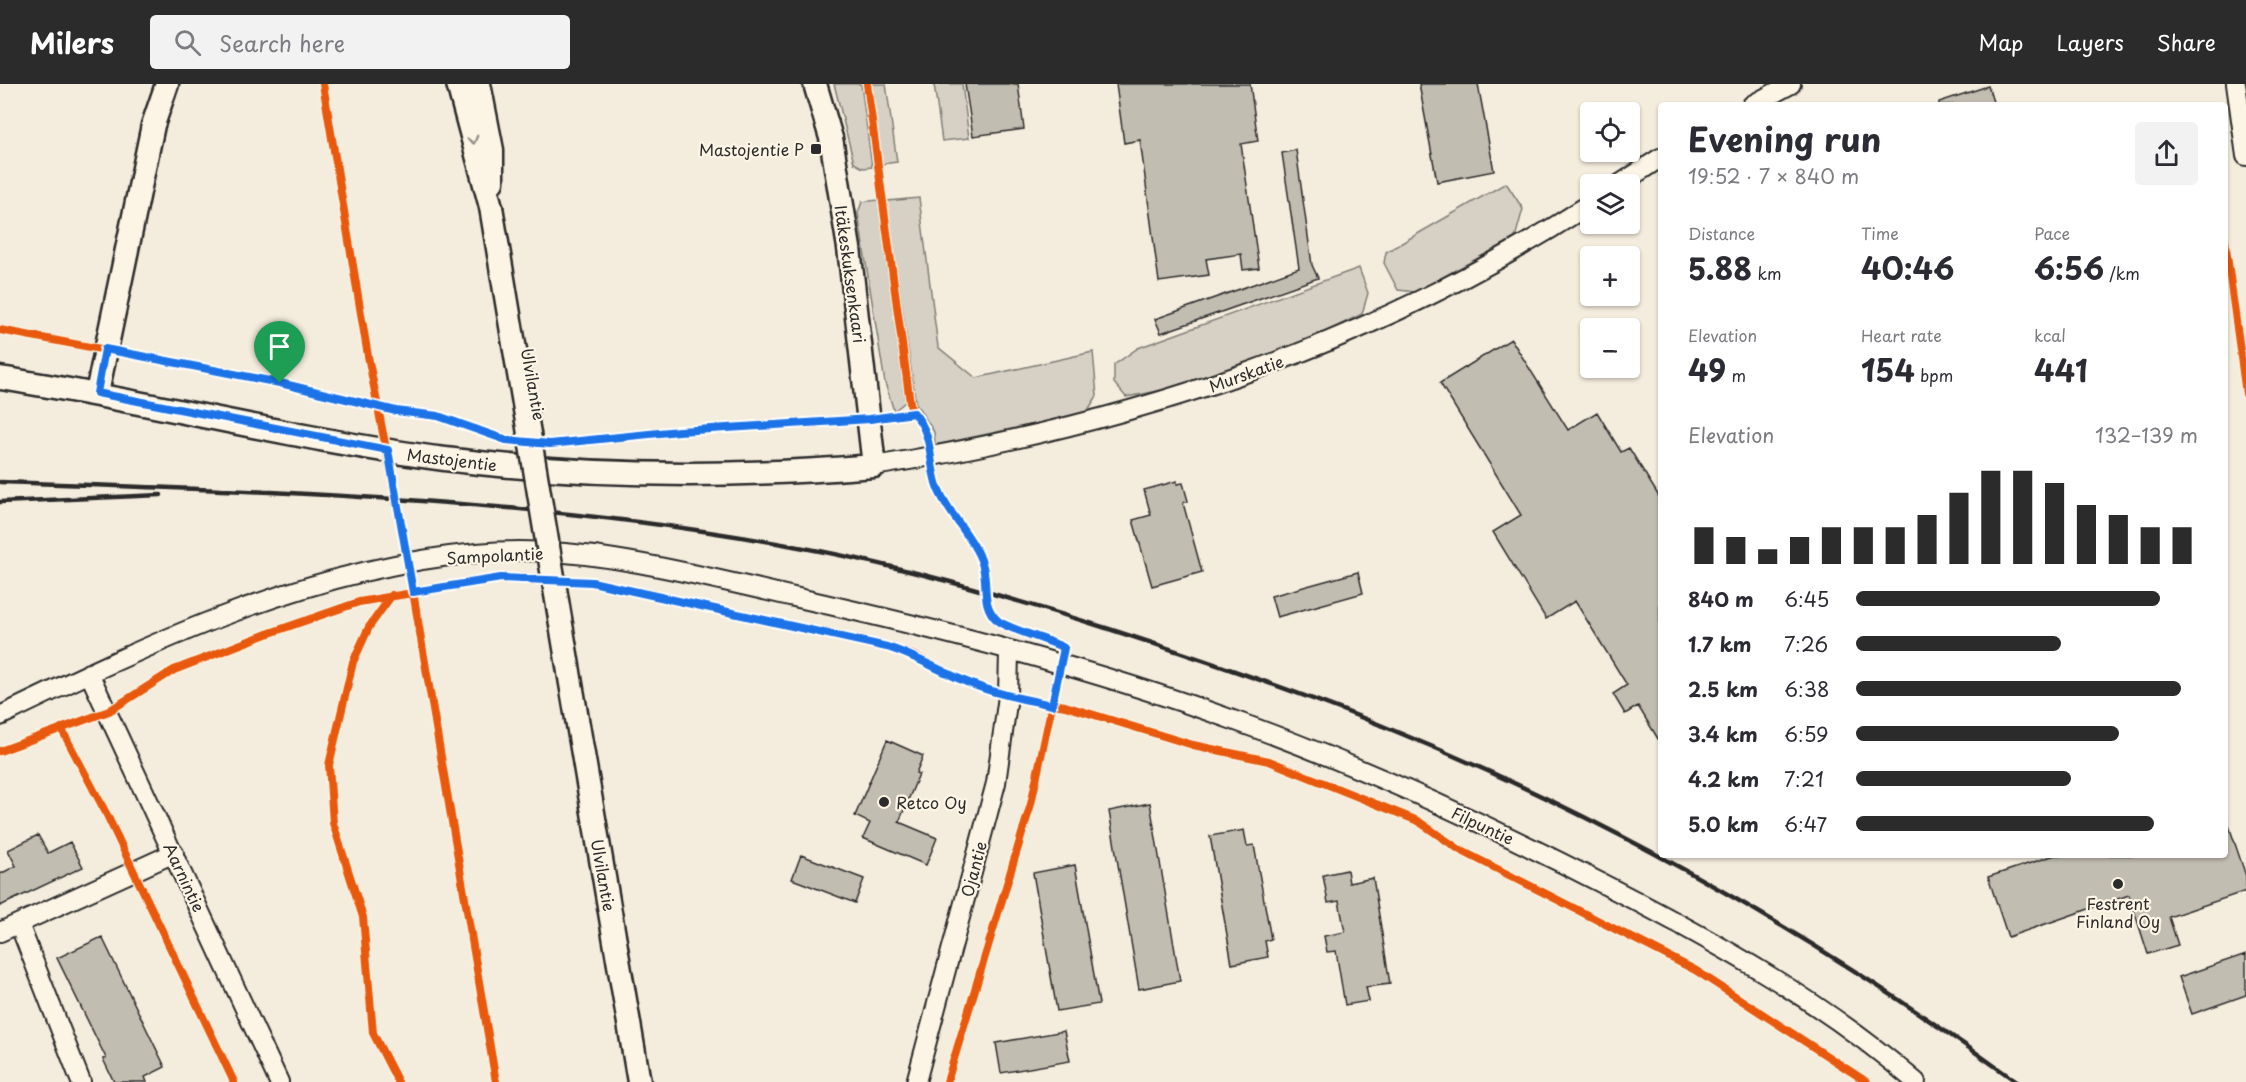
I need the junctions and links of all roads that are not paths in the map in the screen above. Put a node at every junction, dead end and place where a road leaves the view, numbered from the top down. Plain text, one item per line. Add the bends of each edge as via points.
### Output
1 (167, 84) edge
2 (458, 84) edge
3 (479, 84) edge
4 (814, 84) edge
5 (1791, 84) edge
6 (2236, 84) edge
7 (1758, 102) edge
8 (2246, 156) edge
9 (1658, 159) edge
10 (1635, 174) edge
11 (491, 207) junction
12 (1580, 210) edge
13 (0, 378) edge
14 (97, 393) junction
15 (874, 466) junction
16 (1009, 652) junction
17 (89, 673) junction
18 (0, 716) edge
19 (174, 852) junction
20 (19, 924) junction
21 (0, 932) edge
22 (81, 1082) edge
23 (279, 1082) edge
24 (639, 1082) edge
25 (916, 1082) edge
26 (1916, 1082) edge

1 - 14 main road via 153,125
2 -> 11 main road, Ulvilantie
3 - 11 main road, Ulvilantie via 492,150
4 - 15 main road, Itäkeskuksenkaari via 831,138 847,238
5 - 7 street
6 - 8 street
9 - 10 street
11 - 24 main road, Ulvilantie, bridge
12 - 15 street, Murskatie via 1390,316 1258,370 1107,417 932,457
13 - 14 main road, Mastojentie
14 - 15 main road, Mastojentie via 388,450 553,470 712,475
16 - 17 street, Sampolantie via 921,625 734,584 634,564 528,551 408,562 359,573 257,603
16 - 25 street, Ojantie via 1008,696 996,783
16 - 26 street, Filpuntie via 1122,682 1235,720 1465,816 1655,910 1744,961 1836,1018
17 - 18 street, Sampolantie
17 - 19 street, Aarnintie
19 - 20 street
19 - 23 street, Aarnintie
20 - 21 street
20 - 22 street

